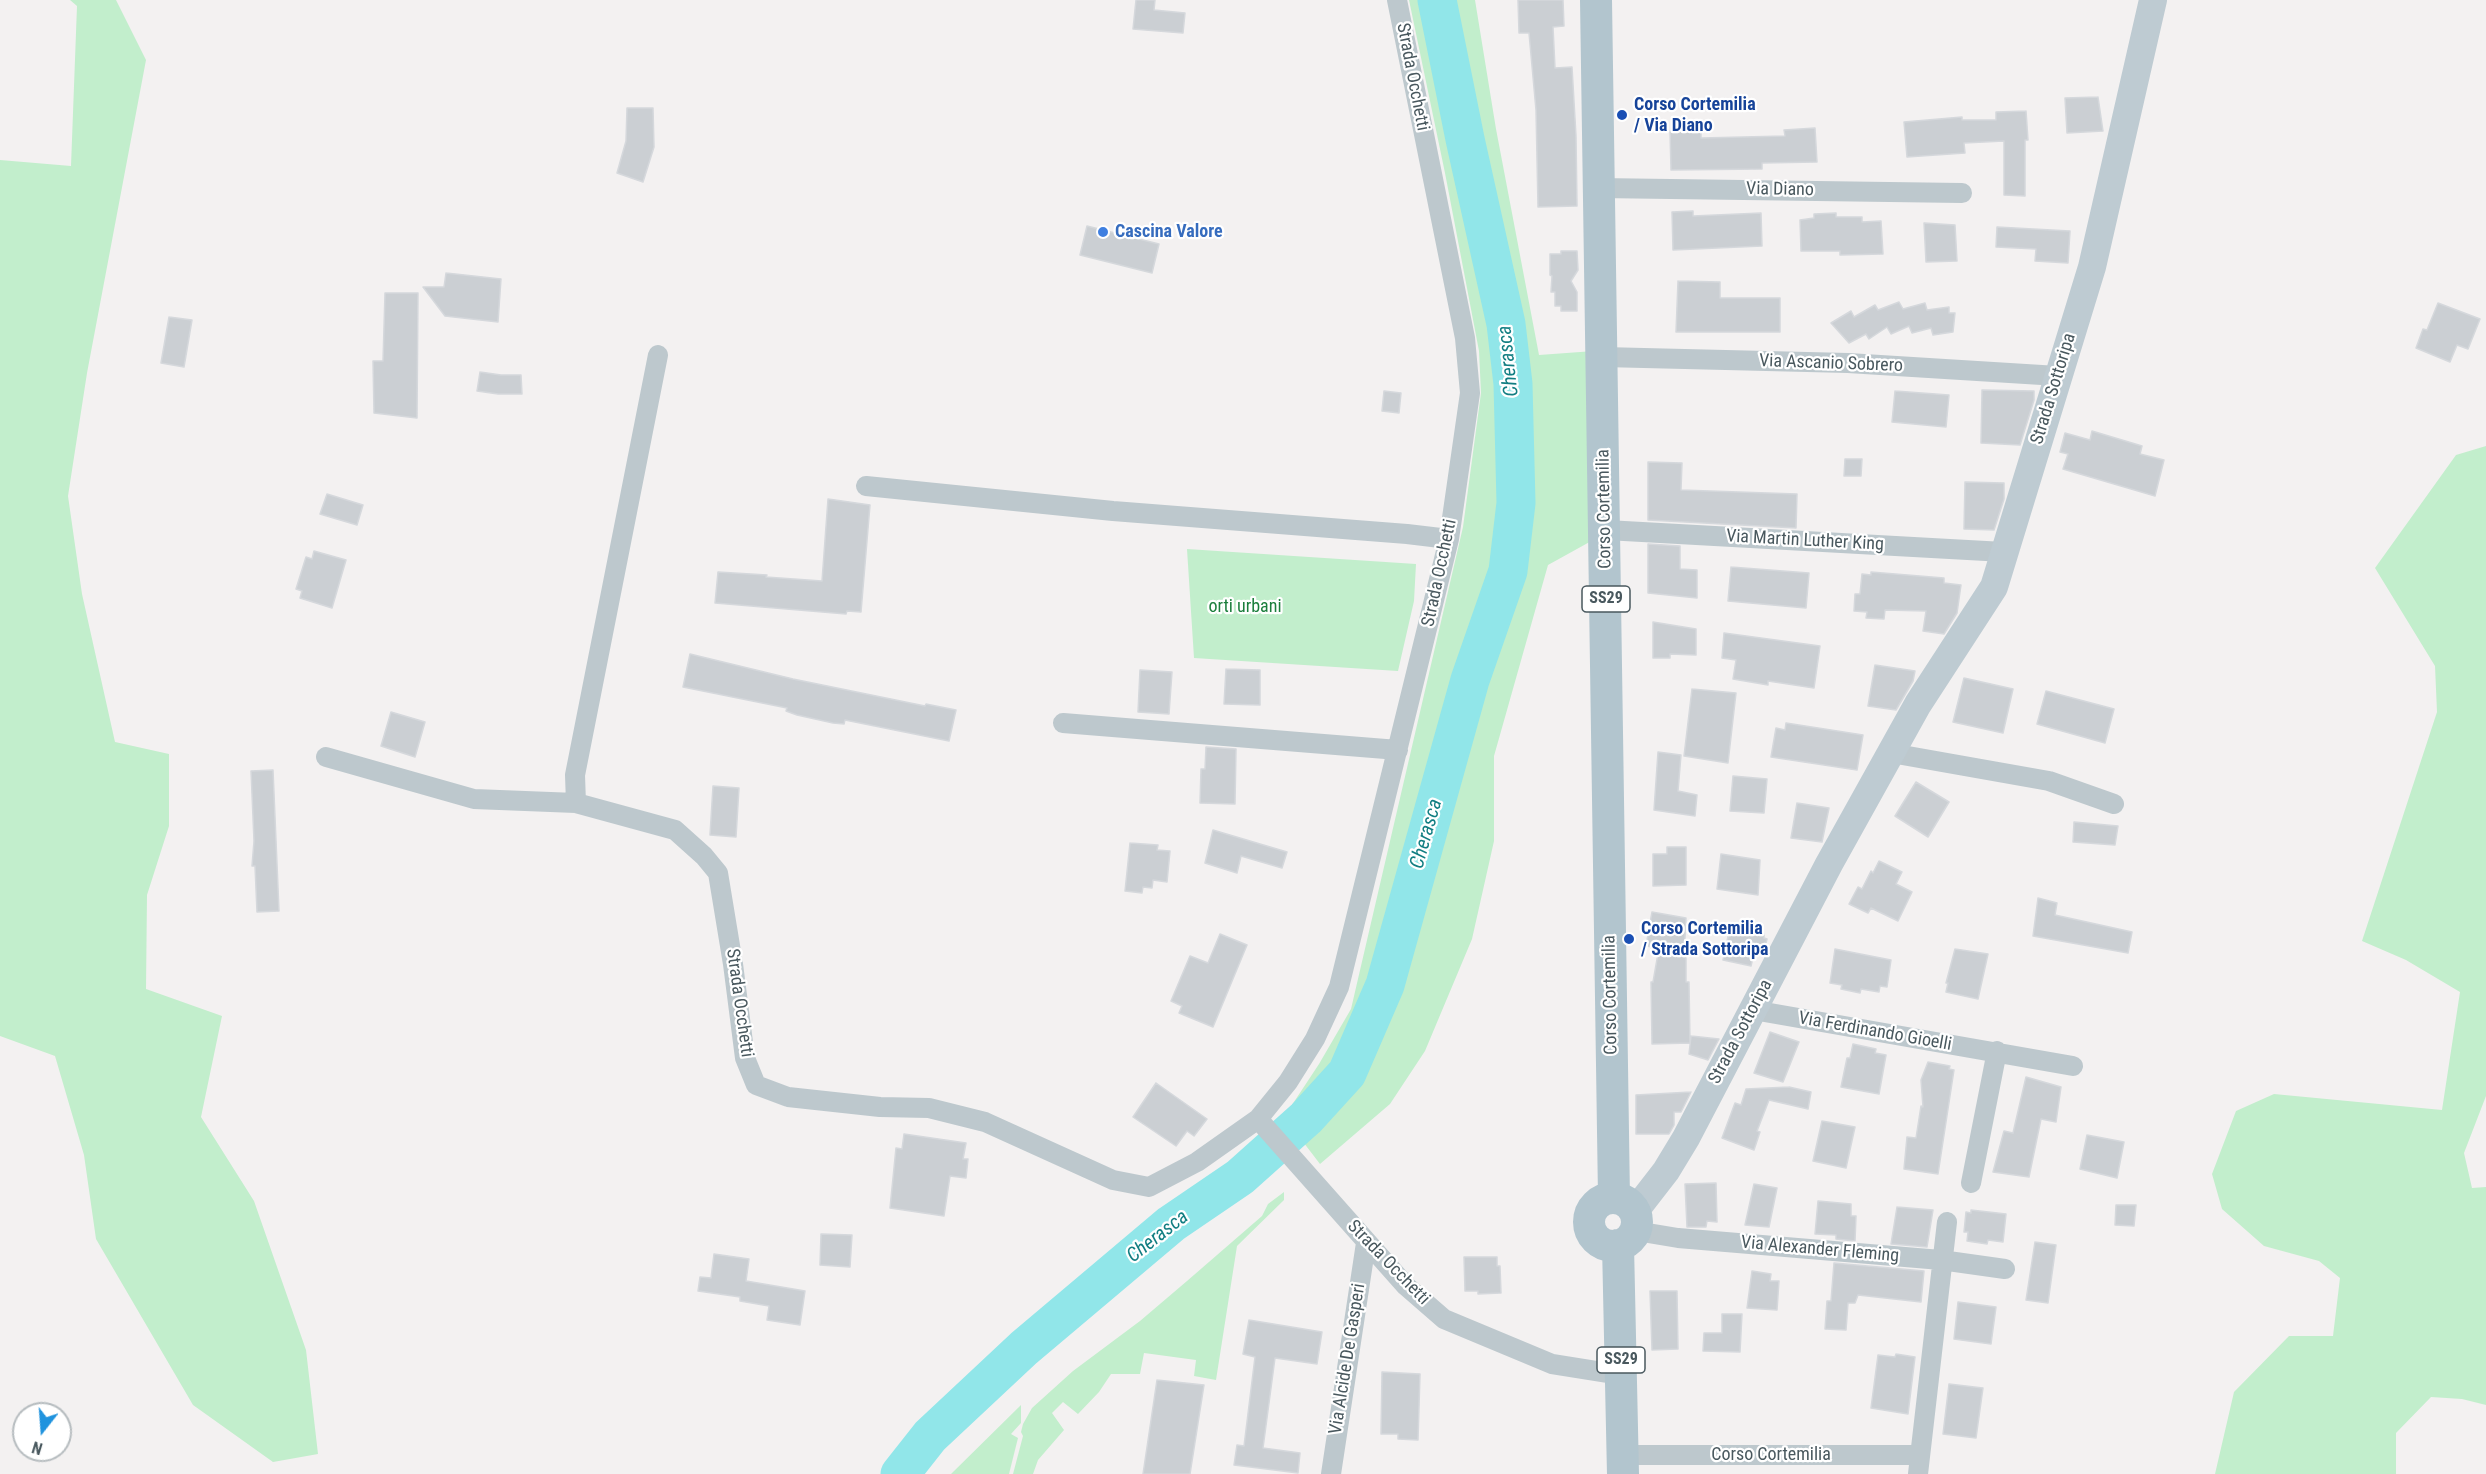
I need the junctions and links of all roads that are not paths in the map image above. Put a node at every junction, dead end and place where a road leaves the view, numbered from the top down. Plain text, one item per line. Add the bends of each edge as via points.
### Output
1 (1397, 0) edge
2 (1596, 0) edge
3 (2153, 0) edge
4 (1598, 188) junction
5 (1962, 192) dead end
6 (658, 356) dead end
7 (1603, 357) junction
8 (2058, 376) junction
9 (866, 486) dead end
10 (1605, 530) junction
11 (1449, 539) junction
12 (2004, 552) junction
13 (1063, 723) dead end
14 (1398, 750) junction
15 (1891, 753) junction
16 (326, 757) dead end
17 (576, 803) junction
18 (2114, 804) dead end
19 (1753, 1010) junction
20 (1997, 1051) junction
21 (2073, 1066) dead end
22 (1258, 1119) junction
23 (1971, 1183) dead end
24 (1626, 1221) junction
25 (1947, 1222) dead end
26 (1366, 1243) junction
27 (1941, 1260) junction
28 (2005, 1269) dead end
29 (1621, 1375) junction
30 (1919, 1464) edge
31 (1623, 1465) edge
32 (1330, 1474) edge

1 - 11 street, Strada Occhetti via 1465,338 1470,393
2 - 4 main road, Corso Cortemilia / SS29
3 - 8 street, Strada Sottoripa via 2092,267
4 - 5 street, Via Diano
4 - 7 main road, Corso Cortemilia / SS29
6 - 17 street via 575,776
7 - 8 street, Via Ascanio Sobrero via 1848,363
7 - 10 main road, Corso Cortemilia / SS29
8 - 12 street, Strada Sottoripa
9 - 11 street
10 - 12 street, Via Martin Luther King
10 - 24 main road, Corso Cortemilia / SS29
11 - 14 street, Strada Occhetti
12 - 15 street, Strada Sottoripa via 1994,587
13 - 14 street
14 - 22 street, Strada Occhetti via 1339,987 1315,1039
15 - 18 street via 2049,780
15 - 19 street, Strada Sottoripa
16 - 17 street, Strada Occhetti via 474,799
17 - 22 street, Strada Occhetti via 675,830 718,873 745,1058 756,1085 788,1097 929,1108 985,1122 1113,1180 1149,1187 1197,1162
19 - 20 street, Via Ferdinando Gioelli
19 - 24 street, Strada Sottoripa via 1686,1138 1666,1171
20 - 21 street, Via Ferdinando Gioelli
20 - 23 street
22 - 26 street, Strada Occhetti
24 - 27 street, Via Alexander Fleming via 1678,1238
24 - 29 main road, Corso Cortemilia / SS29
25 - 27 street
26 - 29 street, Strada Occhetti via 1444,1319 1552,1364
26 - 32 street, Via Alcide De Gasperi
27 - 28 street, Via Alexander Fleming
27 - 30 street
29 - 31 main road, Corso Cortemilia / SS29
30 - 31 street, Corso Cortemilia

